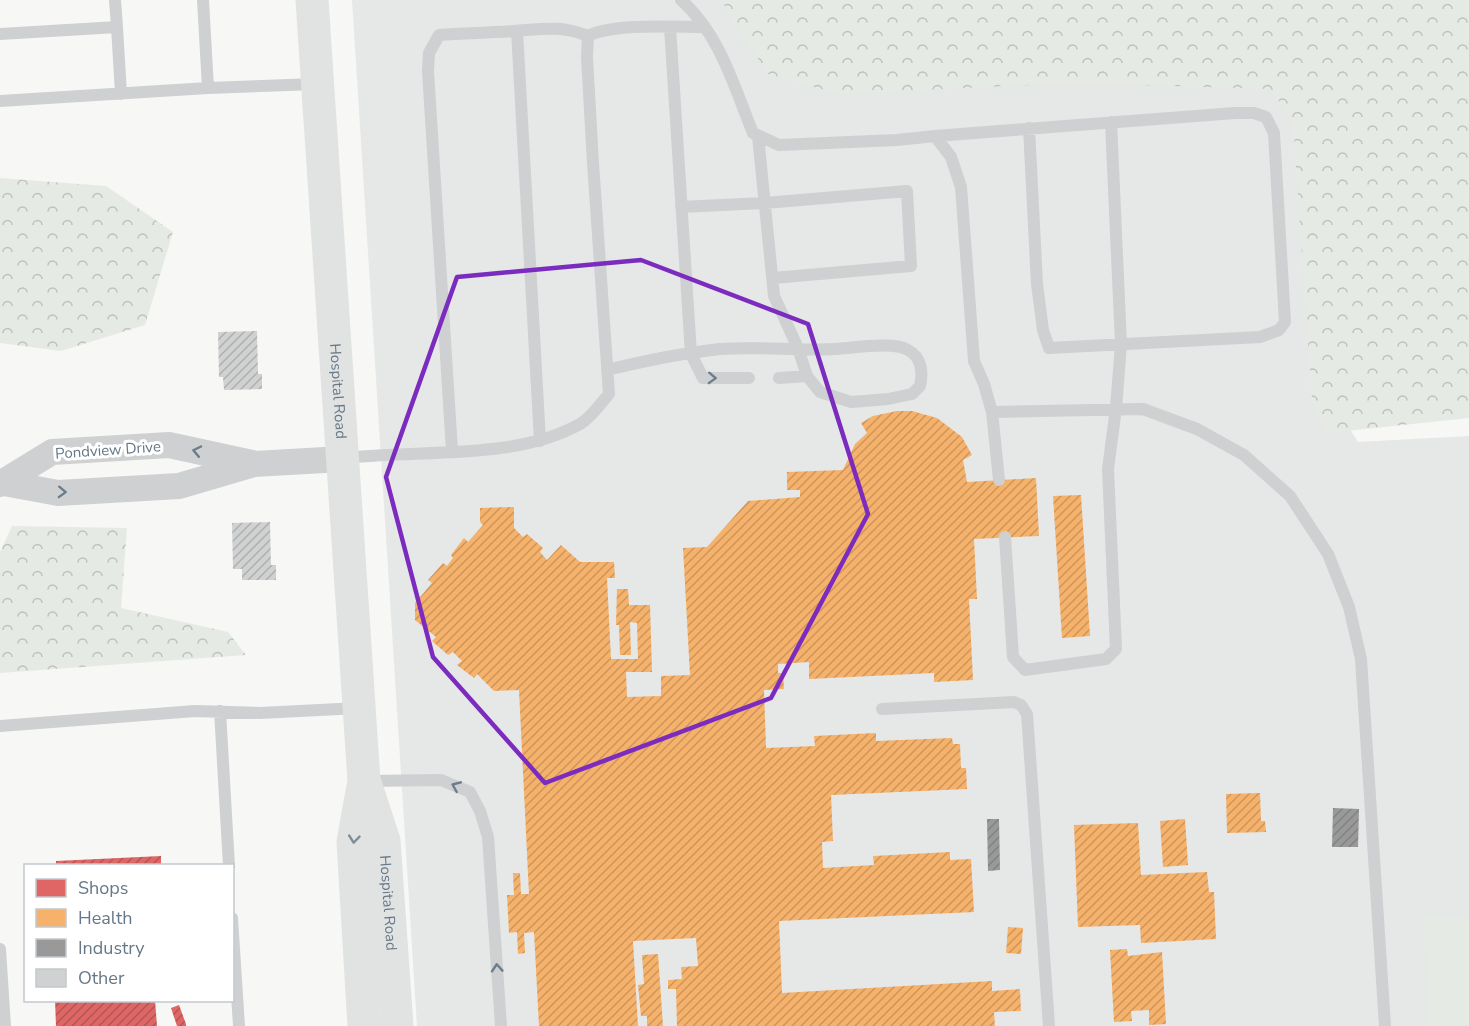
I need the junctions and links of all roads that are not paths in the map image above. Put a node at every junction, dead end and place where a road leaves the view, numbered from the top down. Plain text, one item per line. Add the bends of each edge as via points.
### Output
1 (115, 0) edge
2 (203, 0) edge
3 (312, 0) edge
4 (681, 0) edge
5 (117, 27) junction
6 (670, 27) junction
7 (704, 27) junction
8 (517, 31) junction
9 (0, 34) edge
10 (588, 36) junction
11 (317, 84) junction
12 (208, 88) junction
13 (121, 94) junction
14 (0, 101) edge
15 (1112, 122) junction
16 (1029, 128) junction
17 (758, 136) junction
18 (934, 136) junction
19 (765, 203) junction
20 (681, 207) junction
21 (773, 278) junction
22 (1121, 344) junction
23 (798, 348) junction
24 (691, 354) junction
25 (607, 370) junction
26 (807, 376) junction
27 (749, 378) dead end
28 (779, 378) dead end
29 (1116, 408) junction
30 (992, 412) junction
31 (540, 441) junction
32 (119, 448) junction
33 (452, 451) junction
34 (342, 459) junction
35 (254, 464) junction
36 (999, 480) dead end
37 (2, 483) edge
38 (121, 490) junction
39 (1005, 537) dead end
40 (360, 708) junction
41 (882, 709) dead end
42 (220, 711) junction
43 (0, 726) edge
44 (364, 781) junction
45 (229, 864) edge
46 (0, 949) edge
47 (234, 949) edge
48 (5, 1026) edge
49 (239, 1026) edge
50 (364, 1026) edge
51 (397, 1026) edge
52 (501, 1026) edge
53 (1049, 1026) edge
54 (1384, 1026) edge

1 - 5 lane
2 - 12 lane
3 - 11 street, Hospital Road
4 - 7 lane
5 - 9 lane
5 - 13 lane
6 - 7 lane
6 - 10 lane via 598,31
6 - 20 lane
7 - 17 lane via 717,44 753,133
8 - 10 lane via 545,27 574,30
8 - 31 lane
8 - 33 lane via 439,35 429,53
10 - 25 lane via 592,163
11 - 12 lane
11 - 34 street, Hospital Road
12 - 13 lane
13 - 14 lane
15 - 16 lane
15 - 22 lane
15 - 22 lane via 1235,113 1266,117 1274,133 1285,322 1279,330 1260,337
16 - 18 lane
16 - 22 lane via 1037,284 1049,348
17 - 18 lane via 779,145
17 - 19 lane
18 - 30 lane via 951,157 961,187 974,361
19 - 20 lane
19 - 21 lane
19 - 21 lane via 906,191 911,266
20 - 24 lane
21 - 23 lane via 774,296
22 - 29 lane
23 - 24 lane via 720,349
23 - 26 lane
23 - 26 lane via 907,348 922,368 920,386 912,394 851,402 820,392
24 - 25 lane
24 -> 27 lane via 703,378
25 - 31 lane via 609,394 582,423
26 - 28 lane
29 - 30 lane
29 - 39 lane via 1108,469 1116,649 1106,659 1025,670 1013,657
29 - 54 lane via 1154,413 1197,429 1244,455 1290,496 1328,554 1349,607 1361,659
30 - 36 lane
31 - 33 lane
35 -> 32 street, Pondview Drive via 169,445
32 - 37 street, Pondview Drive via 52,452
32 - 38 street
33 - 34 lane
34 - 35 street, Pondview Drive
34 - 40 street, Hospital Road
35 - 38 street, Pondview Drive via 179,486
37 -> 38 street, Pondview Drive via 58,493
40 - 42 lane
40 - 44 street, Hospital Road
41 - 53 lane via 1014,702 1025,708
42 - 43 lane
42 - 45 lane
44 -> 50 street, Hospital Road via 353,842
44 - 51 street, Hospital Road via 384,841
52 -> 44 lane via 488,837 470,792 441,780
46 - 48 lane
47 - 49 lane

